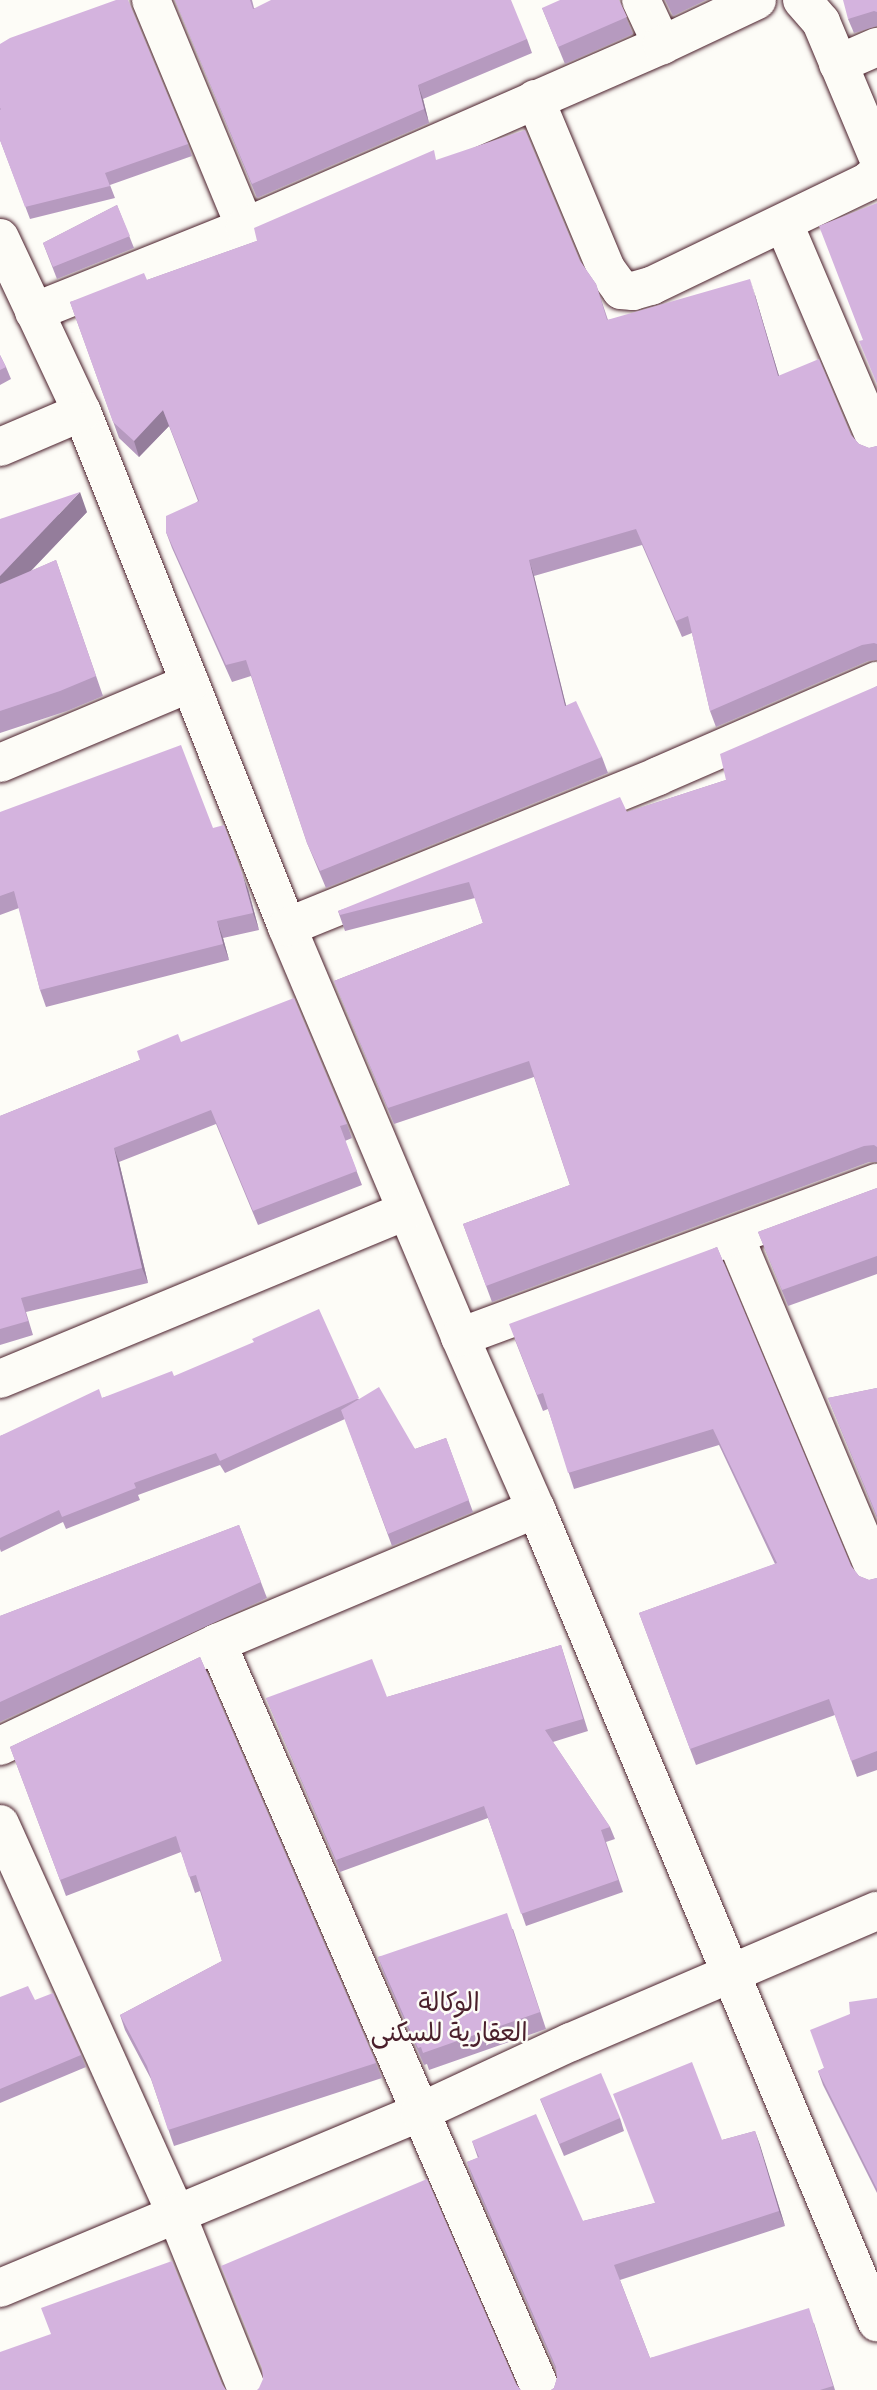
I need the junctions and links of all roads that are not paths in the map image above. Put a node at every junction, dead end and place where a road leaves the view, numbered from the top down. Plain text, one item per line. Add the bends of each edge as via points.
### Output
1 (151, 0) edge
2 (641, 0) edge
3 (757, 0) edge
4 (802, 0) edge
5 (662, 45) junction
6 (877, 47) edge
7 (838, 64) junction
8 (535, 99) junction
9 (877, 155) edge
10 (877, 173) edge
11 (783, 224) junction
12 (245, 226) junction
13 (0, 238) edge
14 (34, 312) junction
15 (82, 412) junction
16 (877, 442) edge
17 (0, 447) edge
18 (877, 681) edge
19 (190, 683) junction
20 (0, 763) edge
21 (287, 928) junction
22 (877, 1183) edge
23 (406, 1211) junction
24 (735, 1237) junction
25 (460, 1337) junction
26 (0, 1379) edge
27 (536, 1509) junction
28 (877, 1574) edge
29 (216, 1643) junction
30 (0, 1746) edge
31 (0, 1824) edge
32 (877, 1911) edge
33 (732, 1973) junction
34 (420, 2112) junction
35 (176, 2213) junction
36 (0, 2288) edge
37 (877, 2322) edge
38 (247, 2390) edge
39 (541, 2390) edge

1 - 12 street
2 - 5 street
3 - 5 street
4 - 7 street via 821,22
5 - 8 street
6 - 7 street
7 - 9 street
8 - 11 street via 606,269 621,290 651,286
8 - 12 street
10 - 11 street
11 - 16 street
12 - 14 street
13 - 14 street
14 - 15 street
15 - 17 street
15 - 19 street
18 - 21 street
19 - 20 street
19 - 21 street
21 - 23 street
22 - 24 street
23 - 25 street
23 - 26 street
24 - 25 street
24 - 28 street
25 - 27 street
27 - 29 street
27 - 33 street
29 - 30 street
29 - 34 street
31 - 35 street
32 - 33 street
33 - 34 street
33 - 37 street
34 - 35 street
34 - 39 street
35 - 36 street
35 - 38 street

